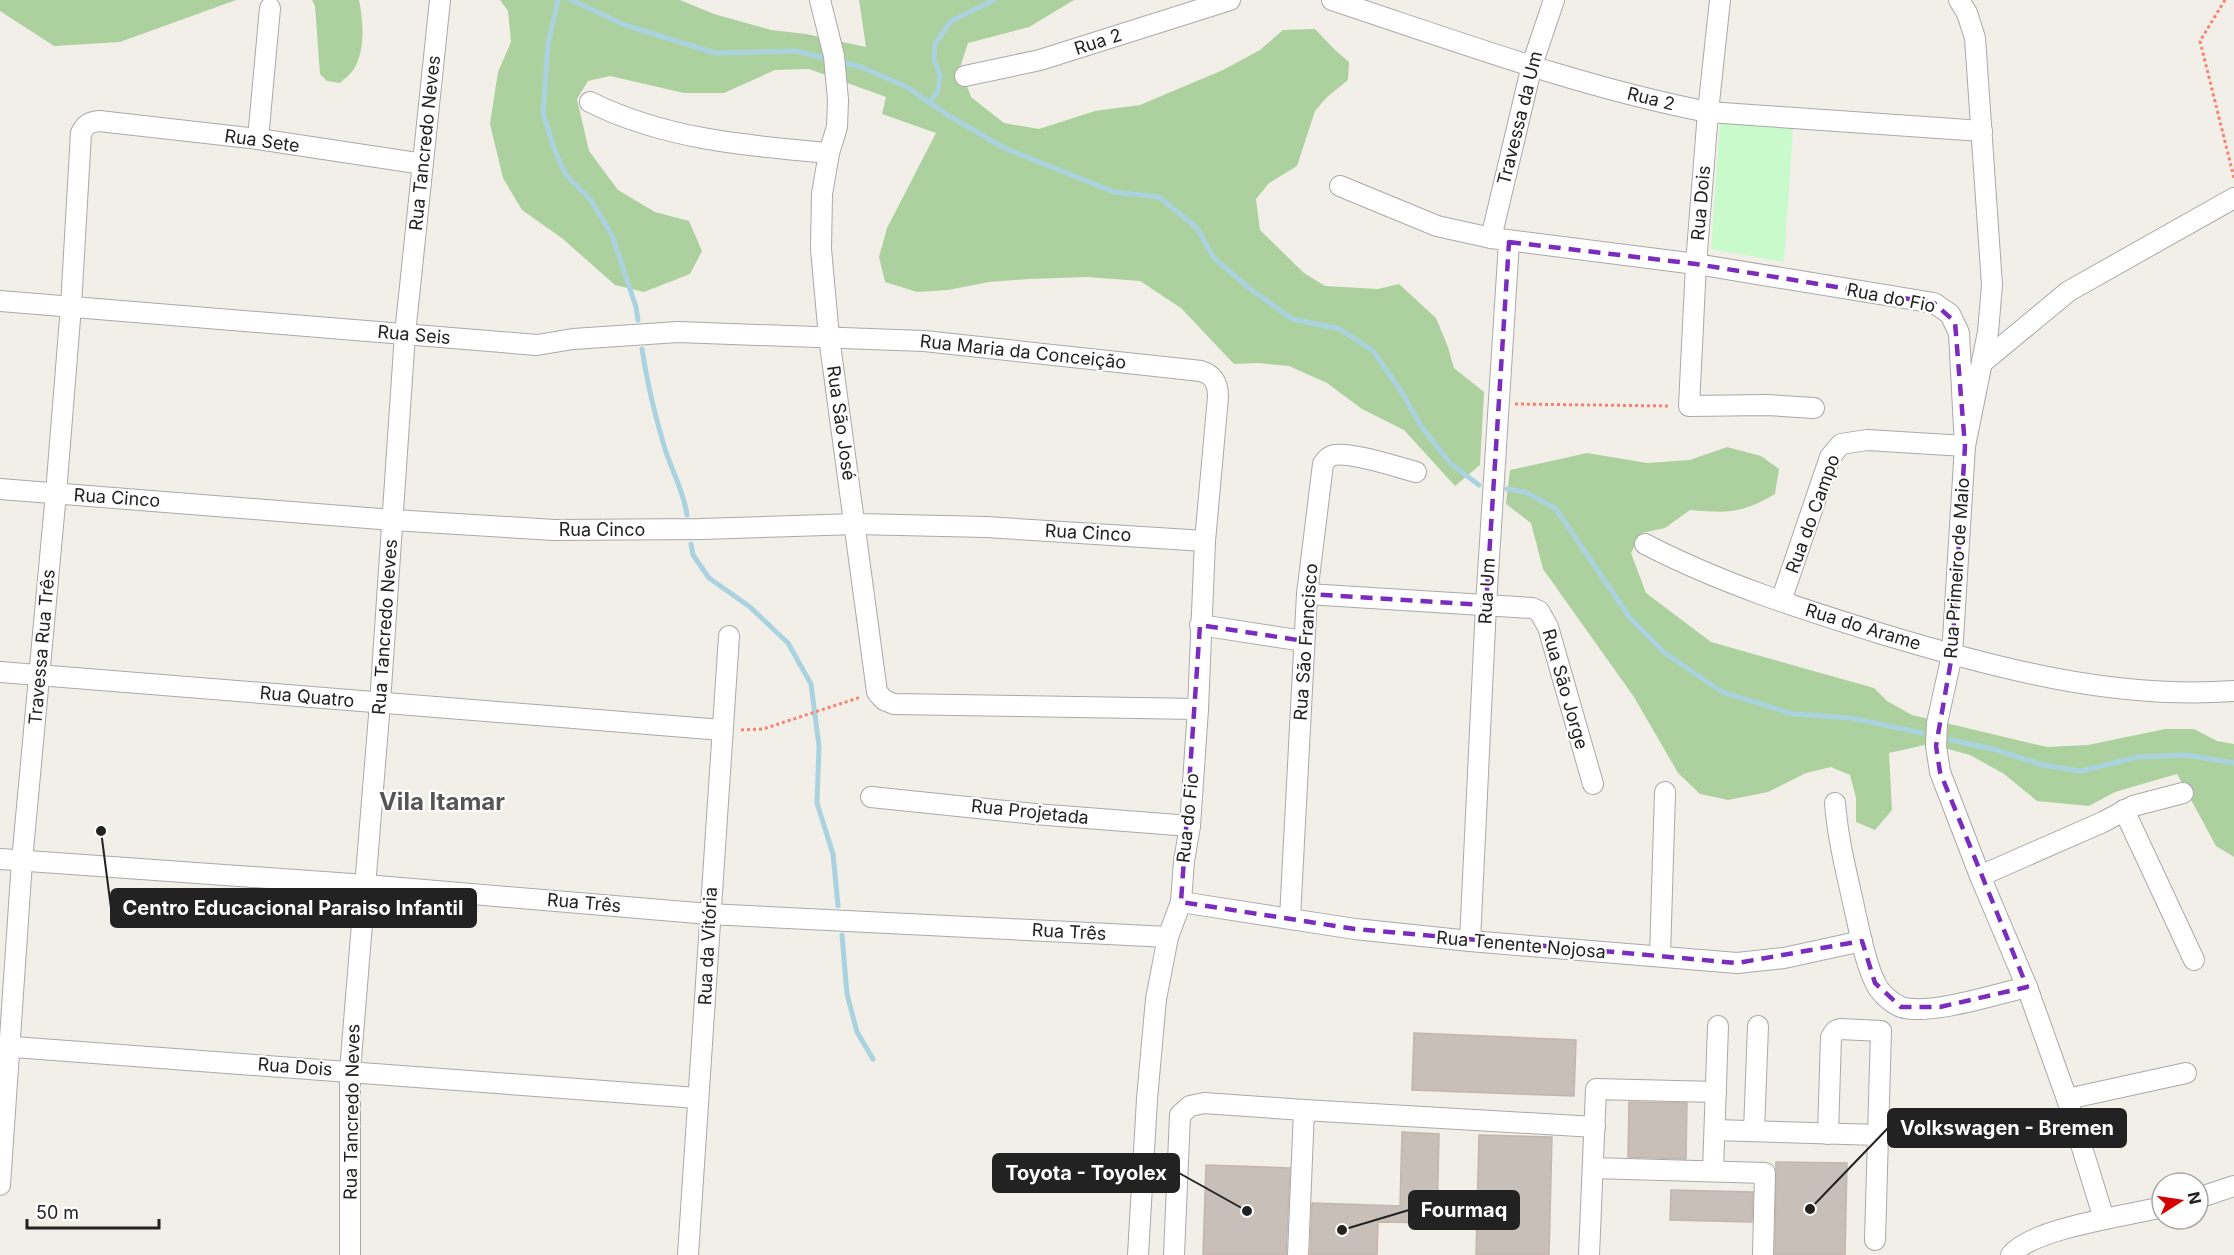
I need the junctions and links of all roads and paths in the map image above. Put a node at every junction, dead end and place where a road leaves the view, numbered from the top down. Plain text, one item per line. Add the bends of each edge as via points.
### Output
1 (440, 0) edge
2 (820, 0) edge
3 (1230, 0) edge
4 (1332, 0) edge
5 (1554, 0) edge
6 (1720, 0) edge
7 (1959, 0) edge
8 (2225, 0) edge
9 (270, 8) dead end
10 (1532, 65) junction
11 (964, 76) dead end
12 (590, 102) dead end
13 (1708, 112) junction
14 (99, 121) joint
15 (1982, 131) junction
16 (258, 139) junction
17 (829, 153) junction
18 (423, 164) junction
19 (2234, 178) edge
20 (1340, 186) dead end
21 (2234, 198) edge
22 (1500, 240) junction
23 (1696, 264) junction
24 (0, 301) edge
25 (71, 306) junction
26 (405, 334) junction
27 (829, 337) junction
28 (1983, 362) junction
29 (1215, 379) joint
30 (1498, 404) junction
31 (1689, 406) junction
32 (1814, 408) dead end
33 (1965, 446) junction
34 (1416, 472) dead end
35 (0, 489) edge
36 (56, 493) junction
37 (393, 520) junction
38 (856, 525) junction
39 (1205, 541) junction
40 (1645, 544) dead end
41 (1307, 594) junction
42 (1781, 601) junction
43 (1486, 605) junction
44 (1200, 625) junction
45 (729, 636) dead end
46 (1304, 641) junction
47 (1952, 655) junction
48 (0, 672) edge
49 (39, 675) junction
50 (2234, 691) edge
51 (877, 692) junction
52 (380, 703) junction
53 (1198, 709) junction
54 (722, 730) junction
55 (1593, 784) dead end
56 (1665, 792) dead end
57 (2183, 793) dead end
58 (871, 797) dead end
59 (1835, 803) dead end
60 (2124, 810) junction
61 (1190, 826) junction
62 (0, 859) edge
63 (22, 861) junction
64 (1980, 876) junction
65 (366, 885) junction
66 (1181, 902) junction
67 (709, 914) junction
68 (1290, 918) junction
69 (1168, 937) junction
70 (1470, 941) junction
71 (1862, 941) junction
72 (1660, 956) junction
73 (2194, 960) dead end
74 (2027, 987) junction
75 (1718, 1026) dead end
76 (1758, 1026) dead end
77 (5, 1046) edge
78 (350, 1071) junction
79 (2186, 1073) dead end
80 (1716, 1092) junction
81 (698, 1098) junction
82 (2067, 1099) junction
83 (1304, 1110) junction
84 (1595, 1126) junction
85 (1715, 1130) junction
86 (1754, 1131) junction
87 (1828, 1134) junction
88 (1878, 1135) junction
89 (1593, 1168) junction
90 (1713, 1171) junction
91 (0, 1185) edge
92 (2234, 1186) edge
93 (2210, 1194) edge
94 (2150, 1209) edge
95 (2104, 1219) junction
96 (1875, 1240) dead end
97 (350, 1255) edge
98 (688, 1255) edge
99 (1138, 1255) edge
100 (1174, 1255) edge
101 (1298, 1255) edge
102 (1589, 1255) edge
103 (1763, 1255) edge
104 (2011, 1255) edge

1 - 18 street, Rua Tancredo Neves
2 - 17 street, Rua São José via 835,60 838,115
3 - 11 street, Rua 2 via 1040,60
4 - 10 street, Rua 2
5 - 10 street, Travessa da Um
6 - 13 street, Rua Dois
7 - 15 street, Rua Primeiro de Maio via 1976,38
8 - 19 path via 2200,41
9 - 16 street
10 - 13 street, Rua 2
10 - 22 street, Travessa da Um
12 - 17 street via 650,126 697,137 745,146
13 - 15 street, Rua 2
13 - 23 street, Rua Dois
14 - 16 street, Rua Sete
14 - 25 street, Travessa Rua Três via 85,126 81,134
15 - 28 street, Rua Primeiro de Maio via 1992,285
16 - 18 street, Rua Sete
17 - 27 street, Rua São José via 822,194 821,240
18 - 26 street, Rua Tancredo Neves
20 - 22 street via 1437,226
21 - 28 street via 2069,291
22 - 23 street
22 - 30 street, Rua Um
23 - 31 street, Rua Dois
23 - 33 street, Rua do Fio via 1942,307 1959,333
24 - 25 street, Rua Seis
25 - 26 street, Rua Seis
25 - 36 street, Travessa Rua Três
26 - 27 street, Rua Seis via 537,345 678,332
26 - 37 street, Rua Tancredo Neves
27 - 29 street, Rua Maria da Conceição via 924,340 1201,371
27 - 38 street, Rua São José
28 - 33 street, Rua Primeiro de Maio
29 - 39 street, Rua do Fio via 1218,397
30 - 31 path
30 - 43 street, Rua Um
31 - 32 street
33 - 42 street, Rua do Campo via 1867,440 1841,444 1830,457
33 - 47 street, Rua Primeiro de Maio
34 - 41 street, Rua São Francisco via 1352,456 1336,454 1326,459 1321,473
35 - 36 street, Rua Cinco
36 - 37 street, Rua Cinco
36 - 49 street, Travessa Rua Três
37 - 38 street, Rua Cinco via 554,530
37 - 52 street, Rua Tancredo Neves
38 - 39 street, Rua Cinco via 986,527
38 - 51 street, Rua São José
39 - 44 street, Rua do Fio
40 - 42 street, Rua do Arame via 1721,580
41 - 43 street, Rua São Jorge
41 - 46 street, Rua São Francisco
42 - 47 street, Rua do Arame
43 - 55 street, Rua São Jorge via 1532,608 1545,618
43 - 70 street, Rua Um
44 - 46 street
44 - 53 street, Rua do Fio
45 - 54 street, Rua da Vitória
46 - 68 street, Rua São Francisco
47 - 50 street, Rua do Arame via 2012,670 2130,690 2188,694
47 - 64 street, Rua Primeiro de Maio via 1936,746 1940,772
48 - 49 street, Rua Quatro
49 - 52 street, Rua Quatro
49 - 63 street, Travessa Rua Três
51 - 53 street via 894,705
51 - 54 path via 763,729
52 - 54 street, Rua Quatro
52 - 65 street, Rua Tancredo Neves
53 - 61 street, Rua do Fio
54 - 67 street, Rua da Vitória
56 - 72 street
57 - 60 street
58 - 61 street, Rua Projetada
59 - 71 street
60 - 64 street
60 - 73 street
61 - 66 street, Rua do Fio
62 - 63 street, Rua Três
63 - 65 street, Rua Três
63 - 77 street, Travessa Rua Três
64 - 74 street, Rua Primeiro de Maio
65 - 67 street, Rua Três
65 - 78 street, Rua Tancredo Neves
66 - 68 street, Rua Tenente Nojosa
66 - 69 street, Rua do Fio
67 - 69 street, Rua Três
67 - 81 street, Rua da Vitória
68 - 70 street, Rua Tenente Nojosa
69 - 99 street, Rua do Fio via 1156,999
70 - 72 street, Rua Tenente Nojosa
71 - 72 street, Rua Tenente Nojosa via 1784,958 1737,963
71 - 74 street via 1875,983 1887,999 1901,1007 1940,1007
74 - 82 street, Rua Primeiro de Maio
75 - 80 street
76 - 86 street
77 - 78 street, Rua Dois
77 - 91 street, Travessa Rua Três
78 - 81 street, Rua Dois
78 - 97 street, Rua Tancredo Neves
79 - 82 street
80 - 84 street via 1596,1089
80 - 85 street
81 - 98 street, Rua da Vitória
82 - 95 street, Rua Primeiro de Maio
83 - 84 street
83 - 100 street via 1204,1103 1190,1106 1180,1115
83 - 101 street
84 - 89 street
85 - 86 street
85 - 90 street
86 - 87 street
87 - 88 street
87 - 88 street via 1831,1037 1840,1029 1881,1031
88 - 96 street
89 - 90 street
89 - 102 street
90 - 103 street via 1765,1173
92 - 93 street
94 - 95 street
95 - 104 street via 2029,1240

